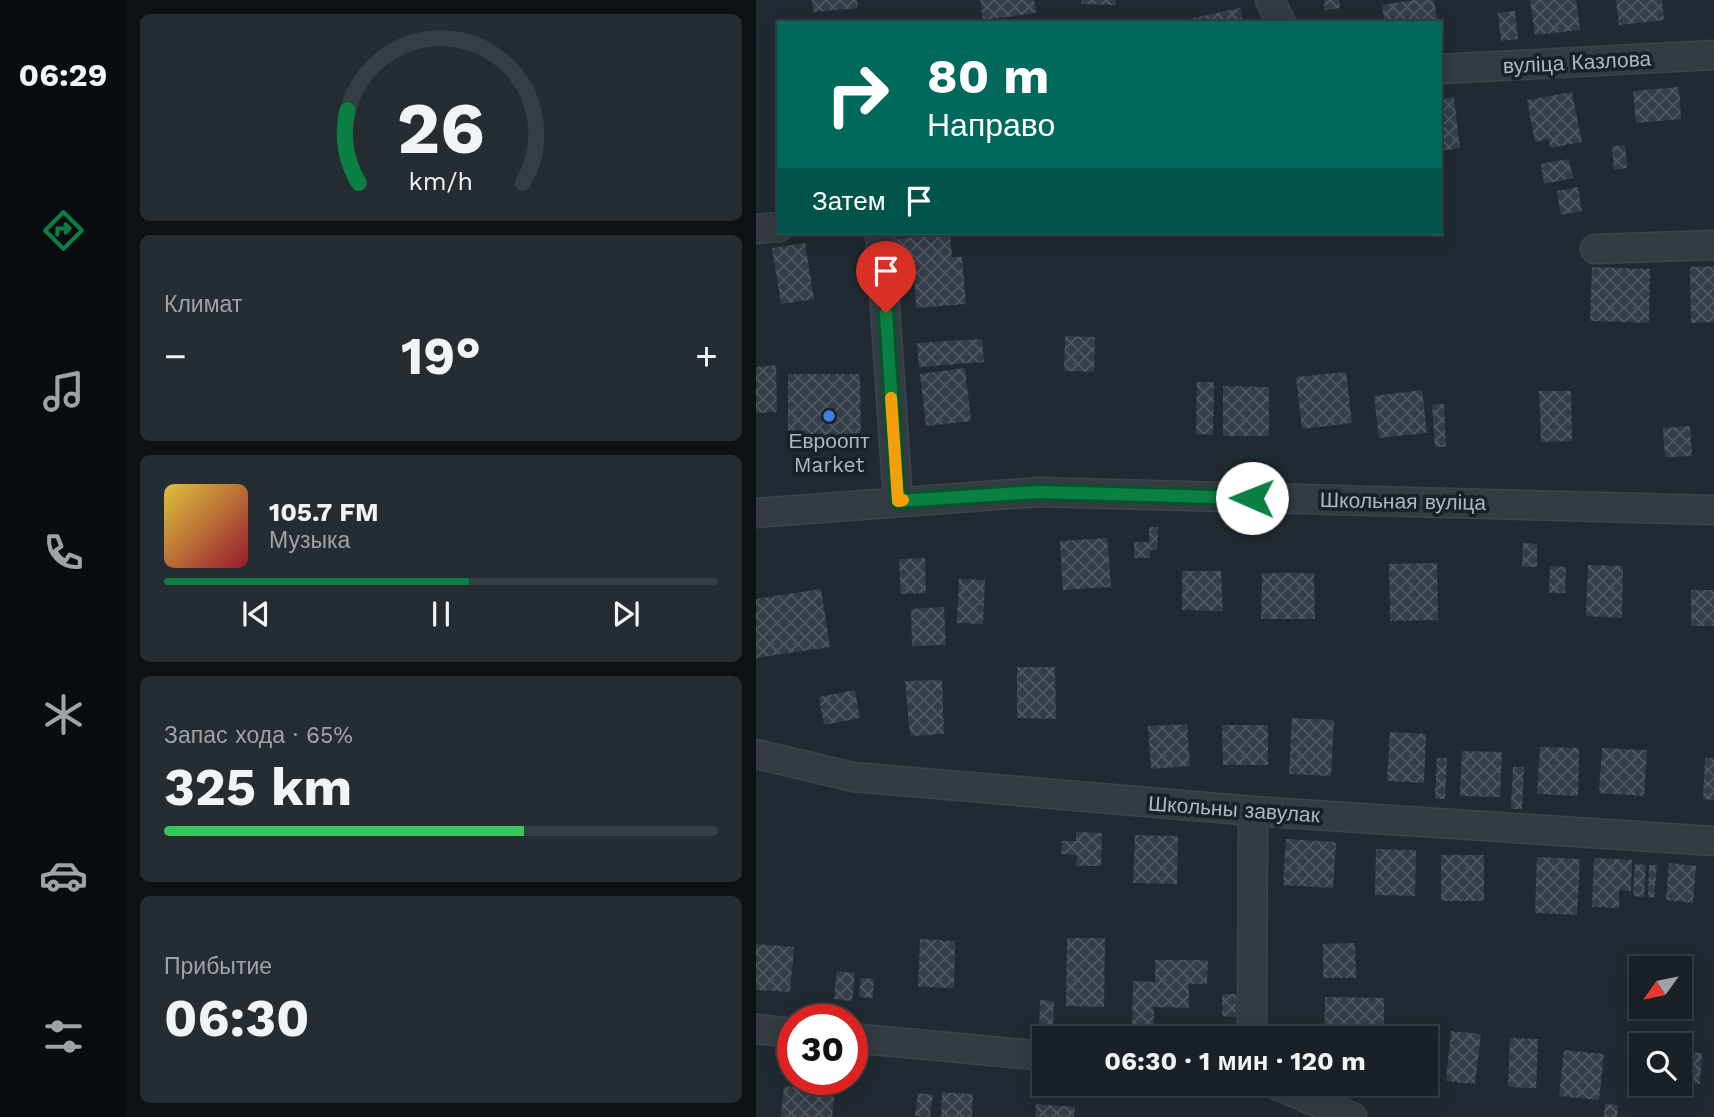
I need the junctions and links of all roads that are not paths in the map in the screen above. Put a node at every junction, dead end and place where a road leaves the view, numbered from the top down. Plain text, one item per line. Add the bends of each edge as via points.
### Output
1 (1270, 0) edge
2 (1280, 21) edge
3 (1714, 55) edge
4 (1442, 69) edge
5 (777, 227) edge
6 (756, 229) edge
7 (880, 235) edge
8 (1714, 245) edge
9 (1595, 249) dead end
10 (898, 501) junction
11 (1714, 510) edge
12 (756, 513) edge
13 (756, 754) edge
14 (1253, 811) junction
15 (1714, 841) edge
16 (1252, 1026) edge
17 (756, 1029) edge
18 (777, 1031) edge
19 (868, 1039) edge
20 (1032, 1055) edge
21 (1303, 1096) edge
22 (1352, 1117) edge

1 - 2 street
3 - 4 street, вуліца Казлова
5 - 6 street
7 - 10 street
8 - 9 street
10 - 11 street, Школьная вуліца via 1039,492
10 - 12 street, Школьная вуліца
13 - 14 street, Школьны завулак via 853,777
14 - 15 street, Школьны завулак
14 - 16 street
17 - 18 street
19 - 20 street
21 - 22 street

